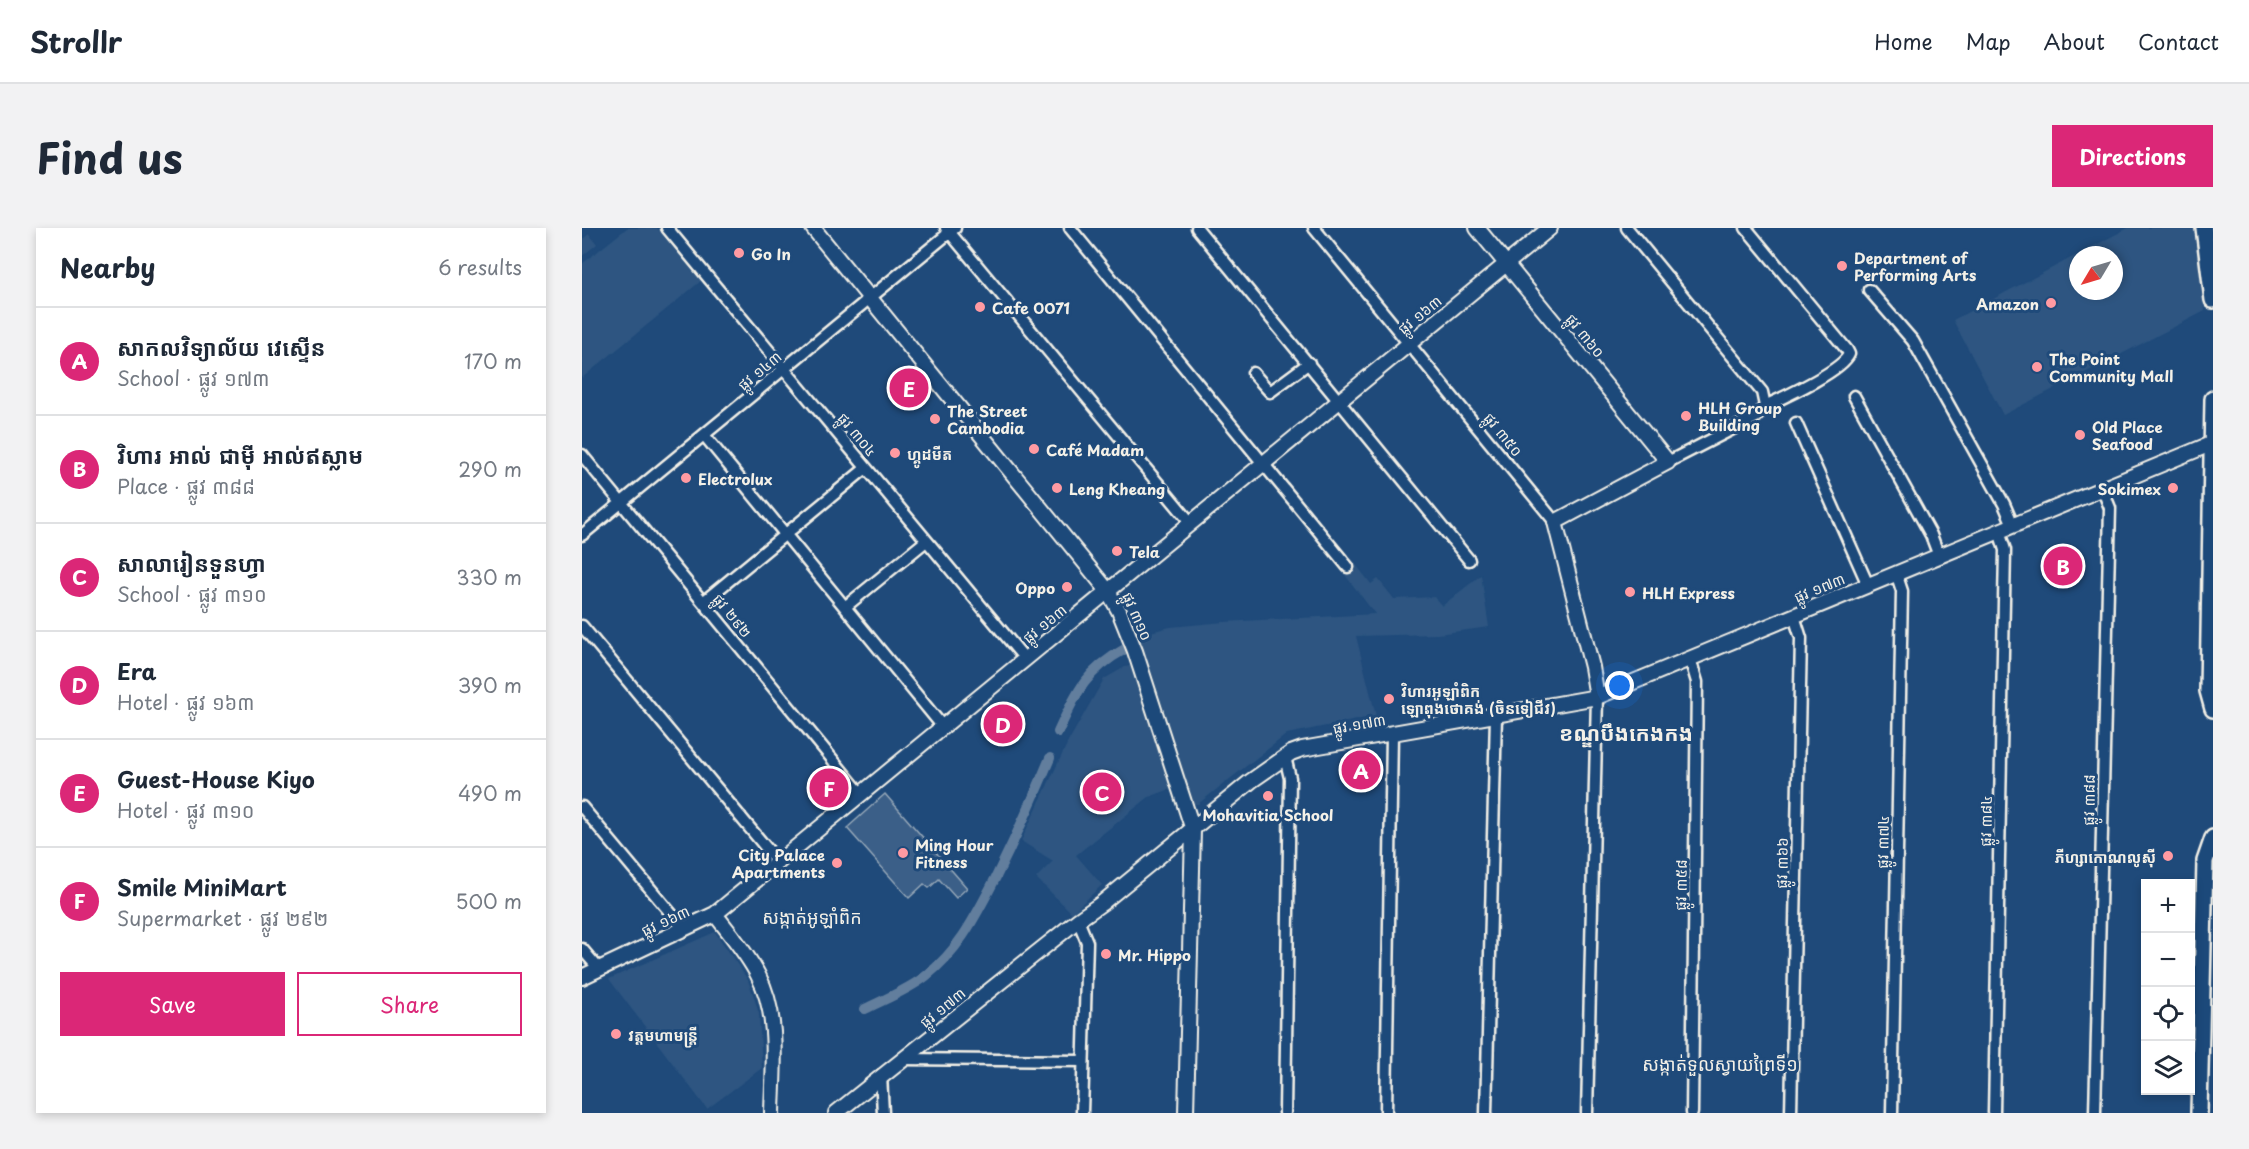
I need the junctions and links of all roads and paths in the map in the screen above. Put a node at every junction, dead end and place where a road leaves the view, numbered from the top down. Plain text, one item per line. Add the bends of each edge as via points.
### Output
1 (667, 228) edge
2 (813, 228) edge
3 (1070, 228) edge
4 (1197, 228) edge
5 (1314, 228) edge
6 (1477, 228) edge
7 (1550, 228) edge
8 (1627, 228) edge
9 (1746, 228) edge
10 (2204, 228) edge
11 (950, 230) edge
12 (1507, 263) junction
13 (1869, 290) dead end
14 (870, 298) junction
15 (2213, 300) edge
16 (1409, 344) junction
17 (1308, 363) junction
18 (784, 369) junction
19 (1253, 373) dead end
20 (1854, 396) dead end
21 (2213, 399) edge
22 (1340, 401) junction
23 (1765, 406) junction
24 (1796, 423) dead end
25 (704, 435) junction
26 (2212, 443) edge
27 (582, 455) edge
28 (1668, 462) junction
29 (1264, 463) junction
30 (866, 468) junction
31 (2102, 488) junction
32 (622, 503) junction
33 (1555, 522) junction
34 (1191, 523) junction
35 (2013, 525) junction
36 (1999, 531) junction
37 (786, 534) junction
38 (582, 536) edge
39 (927, 540) junction
40 (2212, 554) edge
41 (1940, 556) junction
42 (1469, 560) dead end
43 (1348, 567) dead end
44 (1896, 573) junction
45 (1868, 585) junction
46 (1108, 591) junction
47 (703, 602) junction
48 (845, 607) junction
49 (1794, 616) junction
50 (582, 626) edge
51 (1025, 659) junction
52 (1690, 659) junction
53 (1597, 697) junction
54 (2213, 709) edge
55 (1496, 716) junction
56 (943, 727) junction
57 (1392, 734) junction
58 (1285, 757) junction
59 (861, 794) junction
60 (584, 815) edge
61 (1193, 830) junction
62 (2213, 838) edge
63 (778, 862) junction
64 (715, 914) junction
65 (1078, 920) junction
66 (684, 929) junction
67 (582, 949) edge
68 (599, 969) junction
69 (582, 977) edge
70 (903, 1059) junction
71 (1083, 1061) junction
72 (881, 1075) junction
73 (772, 1113) edge
74 (836, 1113) edge
75 (883, 1113) edge
76 (1082, 1113) edge
77 (1186, 1113) edge
78 (1285, 1113) edge
79 (1386, 1113) edge
80 (1486, 1113) edge
81 (1587, 1113) edge
82 (1692, 1113) edge
83 (1791, 1113) edge
84 (1892, 1113) edge
85 (1994, 1113) edge
86 (2095, 1113) edge
87 (2199, 1113) edge

1 - 18 street, ផ្លូវ ៣០៤
2 - 14 street, ផ្លូវ ៣១០
3 - 29 street
4 - 17 street
5 - 16 street, ផ្លូវ ៣៥០
6 - 12 street, ផ្លូវ ៣៦០
7 - 12 street, ផ្លូវ ១៦៣
8 - 23 street via 1762,392
9 - 23 street via 1849,354 1808,384
10 - 15 main road
11 - 14 street, ផ្លូវ ១៤៣
11 - 34 street
12 - 16 street, ផ្លូវ ១៦៣
12 - 28 street, ផ្លូវ ៣៦០
13 - 35 street via 1912,341
14 - 18 street, ផ្លូវ ១៤៣
14 - 46 street, ផ្លូវ ៣១០
16 - 22 street, ផ្លូវ ១៦៣
16 - 33 street, ផ្លូវ ៣៥០
17 - 19 street via 1270,392
17 - 22 street
18 - 25 street, ផ្លូវ ១៤៣
18 - 30 street, ផ្លូវ ៣០៤
20 - 41 street
21 - 26 main road
22 - 29 street, ផ្លូវ ១៦៣
22 - 42 street
23 - 28 street via 1756,417
24 - 45 street
25 - 32 street, ផ្លូវ ១៤៣
25 - 37 street
26 - 31 street, ផ្លូវ ១៧៣
26 - 40 main road
27 - 32 street, ផ្លូវ ២៩២
28 - 33 street
29 - 34 street, ផ្លូវ ១៦៣
29 - 43 street
30 - 37 street
30 - 39 street, ផ្លូវ ៣០៤
31 - 35 street, ផ្លូវ ១៧៣
31 - 86 street, ផ្លូវ ៣៨៨ via 2110,508
32 - 38 street, ផ្លូវ ១៤៣
32 - 47 street, ផ្លូវ ២៩២
33 - 53 street, ផ្លូវ ៣៥០
34 - 46 street, ផ្លូវ ១៦៣
35 - 36 street, ផ្លូវ ១៧៣
36 - 41 street, ផ្លូវ ១៧៣
36 - 85 street, ផ្លូវ ៣៨៤ via 2005,550
37 - 47 street
37 - 48 street
39 - 48 street
39 - 51 street, ផ្លូវ ៣០៤
40 - 54 main road via 2208,692
41 - 44 street, ផ្លូវ ១៧៣
44 - 45 street, ផ្លូវ ១៧៣
44 - 84 street, ផ្លូវ ៣៧៤ via 1902,591
45 - 49 street, ផ្លូវ ១៧៣
46 - 51 street, ផ្លូវ ១៦៣
46 - 61 street, ផ្លូវ ៣១០ via 1136,651
47 - 59 street, ផ្លូវ ២៩២
48 - 56 street
49 - 52 street, ផ្លូវ ១៧៣
49 - 83 street, ផ្លូវ ៣៦៦ via 1801,638
50 - 63 street
51 - 56 street, ផ្លូវ ១៦៣
52 - 53 street, ផ្លូវ ១៧៣
52 - 82 street, ផ្លូវ ៣៥៨ via 1697,682
53 - 55 street, ផ្លូវ ១៧៣
53 - 81 street
55 - 57 street, ផ្លូវ ១៧៣
55 - 80 street
56 - 59 street, ផ្លូវ ១៦៣
57 - 58 street, ផ្លូវ ១៧៣ via 1302,749
57 - 79 street
58 - 61 street, ផ្លូវ ១៧៣
58 - 78 street via 1290,778
59 - 63 street, ផ្លូវ ១៦៣
60 - 66 street
61 - 65 street, ផ្លូវ ១៧៣
61 - 77 street, ផ្លូវ ៣១០
62 - 87 main road via 2205,861
63 - 64 street, ផ្លូវ ១៦៣
64 - 66 street, ផ្លូវ ១៦៣
64 - 73 street via 748,958 765,993 774,1036
65 - 70 street, ផ្លូវ ១៧៣
65 - 71 street via 1086,942
66 - 68 street, ផ្លូវ ១៦៣
67 - 68 street
68 - 69 street, ផ្លូវ ១៦៣
70 - 71 street
70 - 72 street, ផ្លូវ ១៧៣
71 - 76 street
72 - 74 street, ផ្លូវ ១៧៣
72 - 75 street

